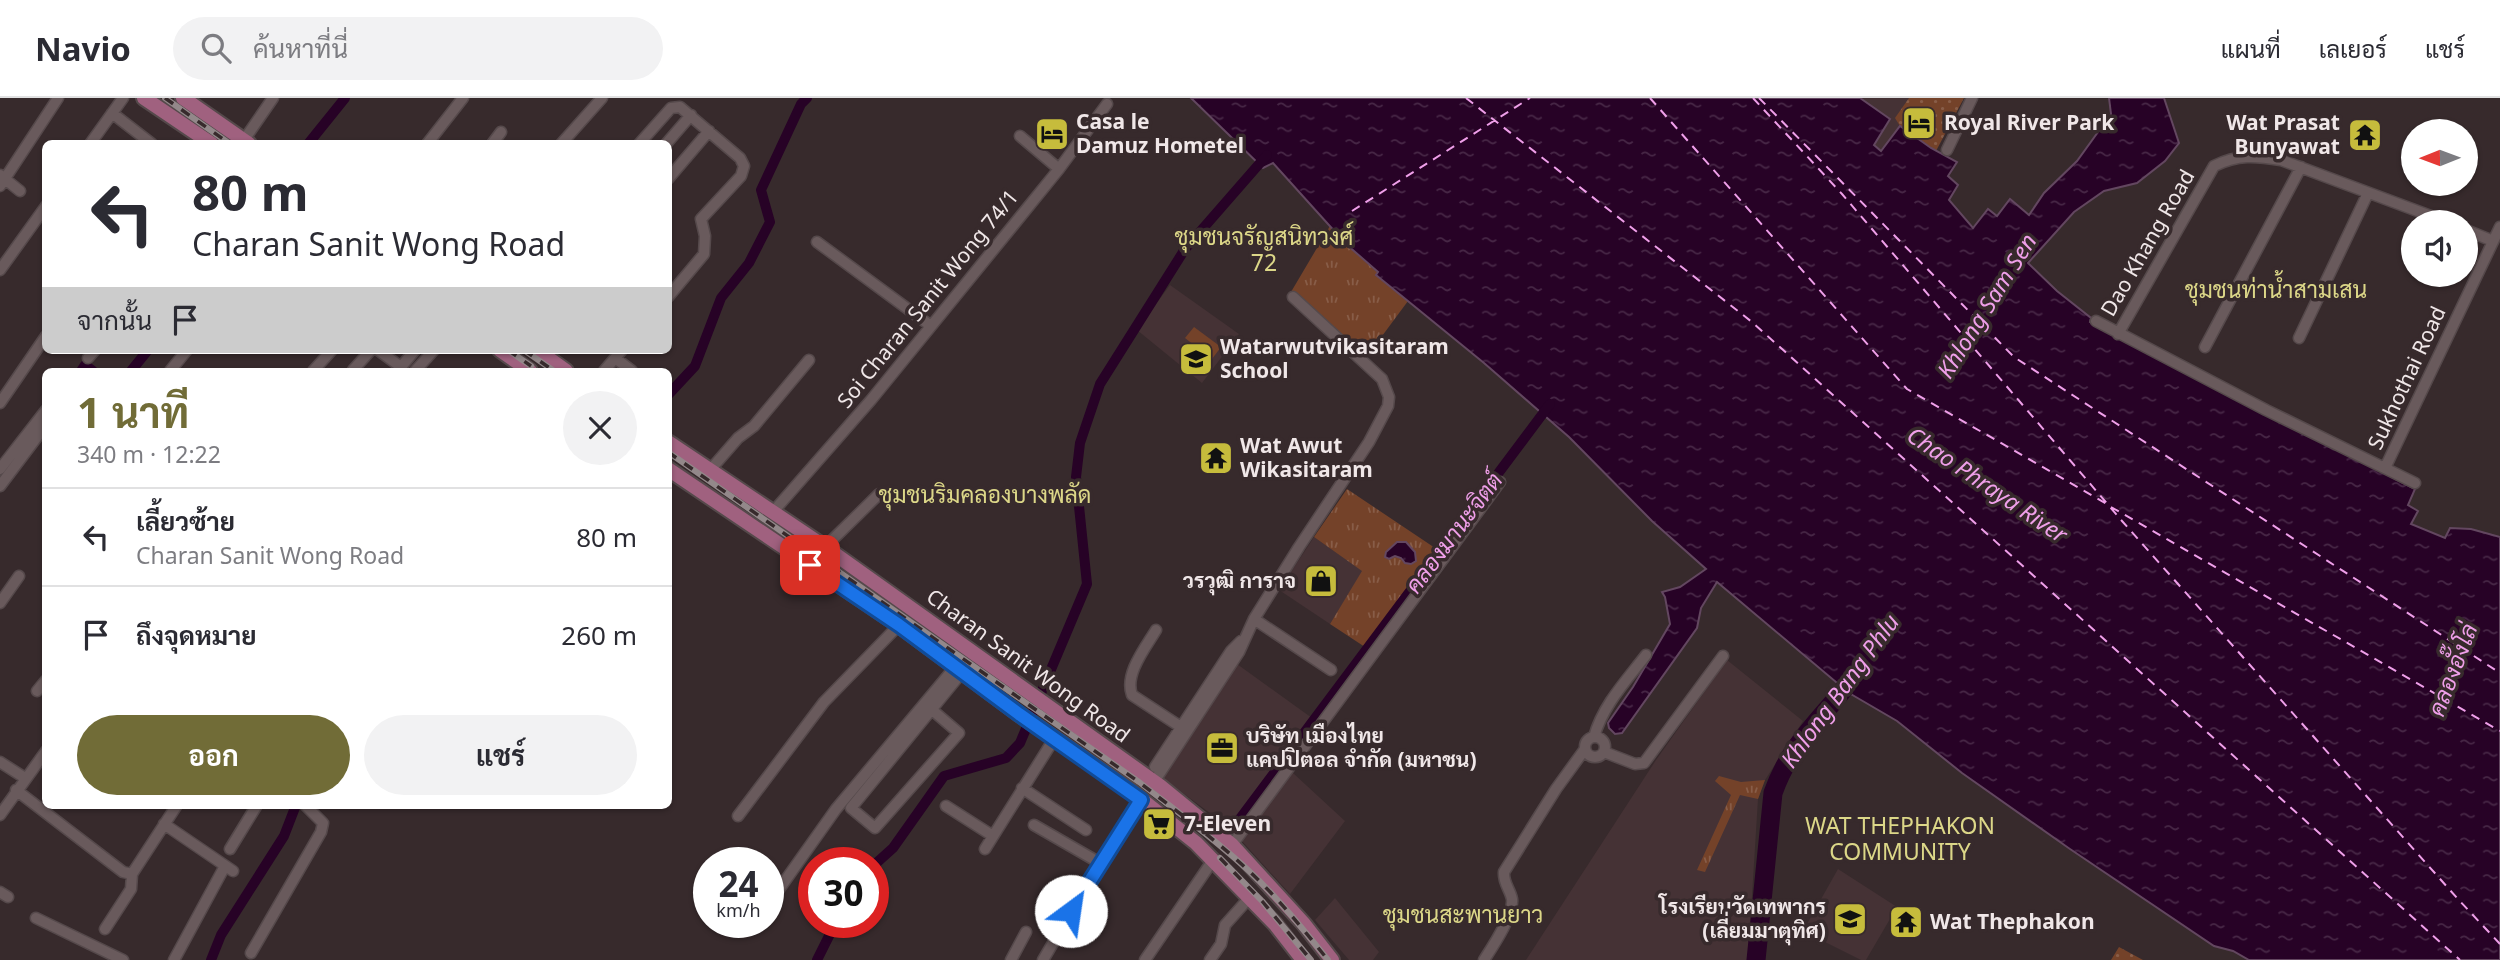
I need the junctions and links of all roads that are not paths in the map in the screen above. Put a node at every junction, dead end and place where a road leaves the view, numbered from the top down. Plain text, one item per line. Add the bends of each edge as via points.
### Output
1 (58, 98) edge
2 (123, 98) edge
3 (144, 98) edge
4 (183, 98) edge
5 (273, 98) edge
6 (463, 98) edge
7 (601, 98) edge
8 (1972, 98) edge
9 (1107, 104) dead end
10 (112, 113) junction
11 (691, 115) junction
12 (709, 131) junction
13 (501, 132) dead end
14 (1020, 136) dead end
15 (93, 140) edge
16 (147, 140) edge
17 (206, 140) edge
18 (243, 140) edge
19 (247, 140) edge
20 (430, 140) edge
21 (495, 140) edge
22 (564, 140) edge
23 (643, 140) edge
24 (669, 140) edge
25 (1947, 150) dead end
26 (2301, 167) junction
27 (1059, 169) junction
28 (672, 174) edge
29 (2, 180) edge
30 (20, 191) dead end
31 (2368, 193) junction
32 (2414, 210) edge
33 (42, 214) edge
34 (2500, 228) edge
35 (2478, 235) edge
36 (2493, 241) junction
37 (817, 243) dead end
38 (0, 270) edge
39 (672, 292) edge
40 (1293, 297) dead end
41 (2096, 321) dead end
42 (931, 326) junction
43 (2118, 334) junction
44 (2299, 338) dead end
45 (42, 342) edge
46 (2205, 347) dead end
47 (184, 354) edge
48 (328, 354) edge
49 (367, 354) edge
50 (383, 354) edge
51 (412, 354) edge
52 (430, 354) edge
53 (506, 354) edge
54 (543, 354) edge
55 (619, 354) edge
56 (810, 360) dead end
57 (172, 368) edge
58 (316, 368) edge
59 (355, 368) edge
60 (418, 368) edge
61 (526, 368) edge
62 (562, 368) edge
63 (607, 368) edge
64 (630, 368) edge
65 (0, 403) edge
66 (42, 415) edge
67 (42, 430) edge
68 (672, 445) edge
69 (2385, 468) junction
70 (0, 469) edge
71 (710, 469) junction
72 (672, 472) edge
73 (1500, 482) dead end
74 (2415, 483) dead end
75 (0, 486) edge
76 (879, 494) dead end
77 (772, 513) junction
78 (825, 547) junction
79 (19, 576) dead end
80 (879, 585) junction
81 (0, 603) edge
82 (866, 603) junction
83 (1254, 619) junction
84 (899, 625) junction
85 (1156, 630) dead end
86 (1646, 655) dead end
87 (1723, 656) dead end
88 (960, 669) junction
89 (1331, 670) dead end
90 (42, 685) edge
91 (37, 691) dead end
92 (931, 709) junction
93 (1184, 729) junction
94 (1594, 737) junction
95 (1054, 739) junction
96 (1585, 748) junction
97 (1604, 752) junction
98 (42, 756) edge
99 (0, 762) edge
100 (24, 778) junction
101 (1151, 780) junction
102 (1021, 788) junction
103 (16, 790) junction
104 (1141, 800) junction
105 (946, 806) dead end
106 (174, 809) edge
107 (255, 809) edge
108 (309, 809) edge
109 (0, 815) edge
110 (738, 816) dead end
111 (164, 824) junction
112 (1034, 825) dead end
113 (1086, 830) dead end
114 (993, 836) junction
115 (1232, 845) junction
116 (230, 849) dead end
117 (985, 849) dead end
118 (1213, 860) junction
119 (1100, 863) junction
120 (132, 874) junction
121 (784, 882) edge
122 (1250, 897) junction
123 (36, 918) dead end
124 (105, 929) dead end
125 (1026, 932) dead end
126 (251, 953) dead end
127 (122, 960) edge
128 (174, 960) edge
129 (1010, 960) edge
130 (1043, 960) edge
131 (1145, 960) edge
132 (1210, 960) edge
133 (1303, 960) edge
134 (1332, 960) edge
135 (1484, 960) edge

1 - 29 street
2 - 10 street
3 - 17 main road
4 - 18 main road
5 - 19 street
6 - 20 street
7 - 22 street
8 - 25 street
9 - 27 street, Soi Charan Sanit Wong 74/1
10 - 15 street
10 - 16 street
11 - 12 street
11 - 23 street via 680,107 671,108
11 - 24 street
12 - 28 street
12 - 39 street via 740,158 743,172 701,219 704,254
13 - 21 street
14 - 27 street
26 - 31 street, Dao Khang Road
26 - 43 street, Dao Khang Road via 2255,156 2214,166
26 - 46 street
27 - 42 street, Soi Charan Sanit Wong 74/1
29 - 30 street
31 - 32 street, Dao Khang Road
31 - 44 street
33 - 38 street
34 - 36 street, Sukhothai Road
35 - 36 street
36 - 69 street, Sukhothai Road
37 - 42 street
40 - 83 street via 1382,379 1388,406 1370,442
41 - 43 street
42 - 77 street, Soi Charan Sanit Wong 74/1
43 - 69 street
45 - 65 street
47 - 57 street
48 - 58 street
49 - 59 street
50 - 51 street via 401,367
52 - 60 street
53 - 61 main road
54 - 62 main road
55 - 63 street
55 - 64 street
56 - 71 street
66 - 70 street
67 - 75 street
68 - 71 main road, Charan Sanit Wong Road
69 - 74 street
71 - 77 main road, Charan Sanit Wong Road
72 - 82 main road, Charan Sanit Wong Road
73 - 115 street
76 - 78 street
77 - 78 main road, Charan Sanit Wong Road
78 - 80 main road, Charan Sanit Wong Road
79 - 81 street
80 - 82 main road
80 - 101 main road, Charan Sanit Wong Road
82 - 84 main road, Charan Sanit Wong Road
83 - 89 street
83 - 93 street via 1239,652
84 - 88 main road, Charan Sanit Wong Road
84 - 110 street via 824,702
85 - 93 street via 1132,673 1129,688 1132,695
86 - 94 street via 1606,707
87 - 97 street via 1644,763
88 - 92 street
88 - 95 main road, Charan Sanit Wong Road
88 - 121 street via 836,808
90 - 91 street
92 - 92 street via 851,808 875,828 959,733
93 - 101 street
94 - 96 street
94 - 97 street via 1602,740
95 - 102 street
95 - 104 main road, Charan Sanit Wong Road
96 - 97 street via 1593,757
96 - 135 street via 1504,872 1511,908
98 - 100 street
99 - 100 street
100 - 103 street
101 - 115 main road, Charan Sanit Wong Road
102 - 113 street
102 - 114 street
103 - 109 street
103 - 120 street via 123,872
104 - 118 main road, Charan Sanit Wong Road
104 - 119 street
105 - 114 street
106 - 111 street
107 - 116 street
108 - 126 street via 323,823 321,832
111 - 120 street
111 - 128 street via 229,868
112 - 119 street
114 - 117 street
115 - 134 main road, Charan Sanit Wong Road
118 - 122 main road, Charan Sanit Wong Road
118 - 131 street
119 - 130 street
120 - 124 street via 131,889
122 - 132 street via 1225,925 1221,944
122 - 133 main road, Charan Sanit Wong Road
123 - 127 street
125 - 129 street

